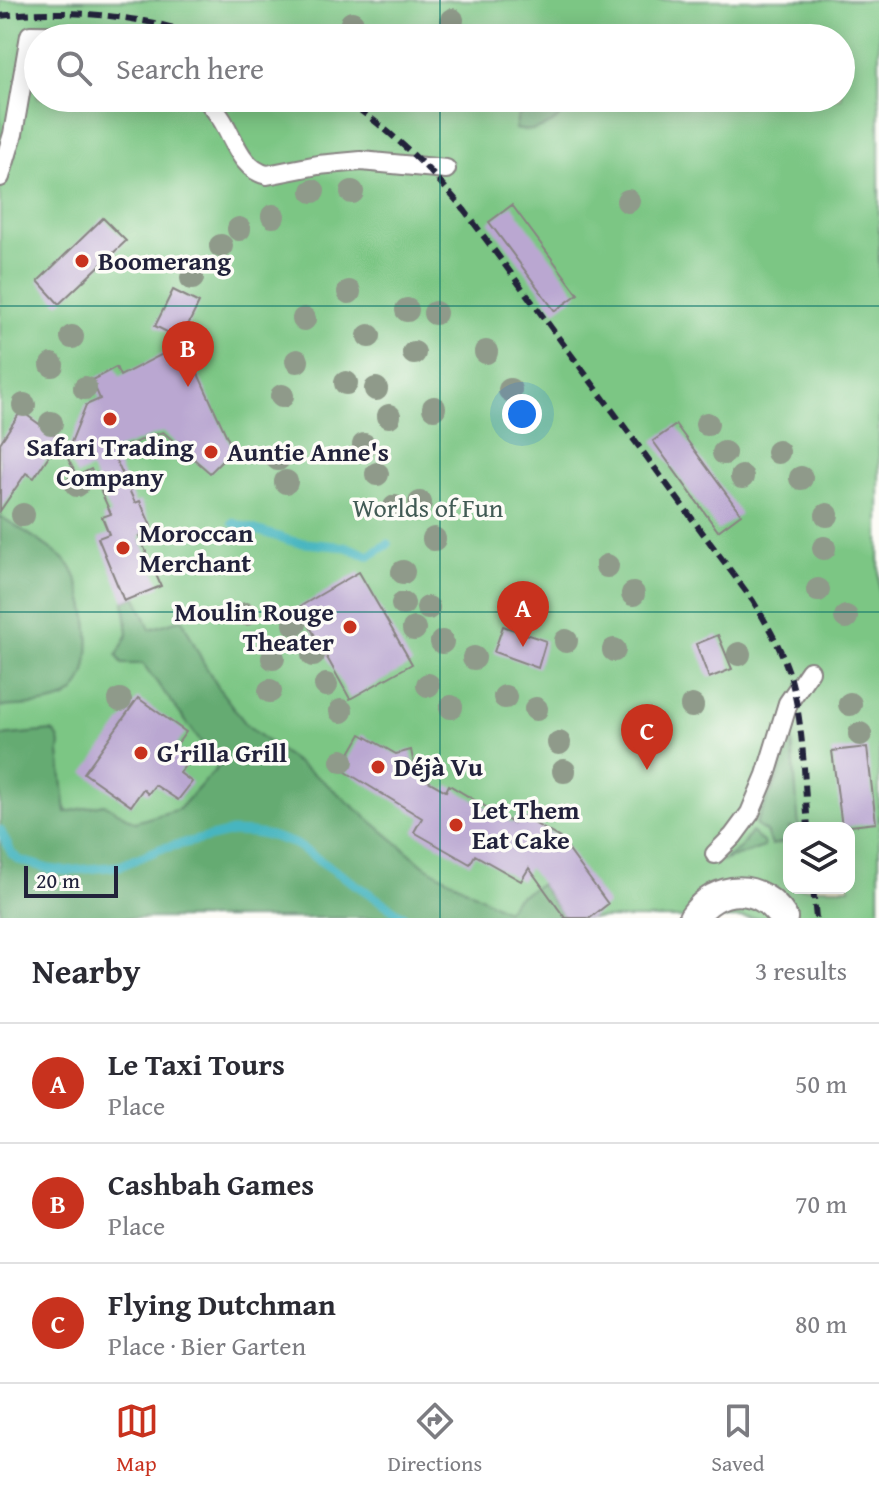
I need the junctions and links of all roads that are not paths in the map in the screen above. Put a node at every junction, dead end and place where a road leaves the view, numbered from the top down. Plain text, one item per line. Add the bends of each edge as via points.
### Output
1 (24, 70) edge
2 (217, 112) edge
3 (446, 169) dead end
4 (0, 177) edge
5 (810, 671) dead end
6 (715, 854) dead end
7 (693, 918) edge
8 (783, 918) edge

1 - 4 lane
2 - 3 lane via 246,162 261,174 361,161
5 - 6 lane via 788,703 750,813
7 - 8 street via 713,898 742,891 765,899

